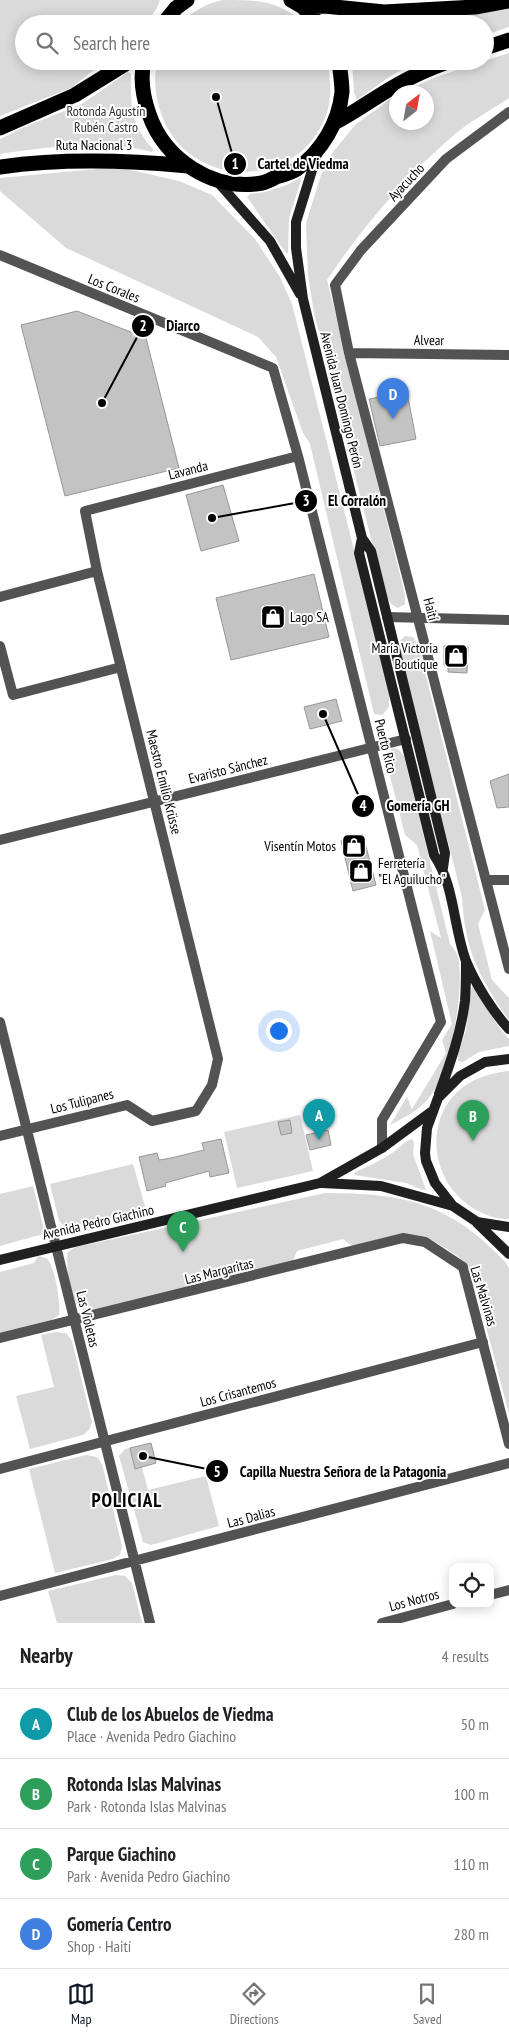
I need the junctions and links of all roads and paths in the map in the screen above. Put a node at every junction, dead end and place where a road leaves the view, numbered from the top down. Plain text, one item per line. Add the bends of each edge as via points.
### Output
1 (509, 1) edge
2 (180, 3) edge
3 (297, 3) edge
4 (170, 15) edge
5 (310, 15) edge
6 (509, 40) edge
7 (494, 45) edge
8 (115, 70) edge
9 (144, 70) edge
10 (340, 70) edge
11 (427, 70) edge
12 (509, 112) edge
13 (334, 123) junction
14 (0, 128) edge
15 (320, 148) junction
16 (189, 166) junction
17 (0, 167) edge
18 (215, 179) junction
19 (0, 255) edge
20 (335, 284) joint
21 (302, 299) junction
22 (349, 353) junction
23 (509, 356) edge
24 (274, 368) joint
25 (298, 456) junction
26 (85, 511) joint
27 (362, 538) junction
28 (97, 571) junction
29 (0, 597) edge
30 (387, 618) junction
31 (419, 618) junction
32 (509, 620) edge
33 (0, 646) edge
34 (121, 667) junction
35 (406, 739) junction
36 (372, 747) junction
37 (155, 801) junction
38 (0, 840) edge
39 (443, 868) junction
40 (487, 880) junction
41 (509, 880) edge
42 (466, 961) junction
43 (509, 969) edge
44 (0, 1022) edge
45 (509, 1029) edge
46 (218, 1059) joint
47 (509, 1059) edge
48 (438, 1098) junction
49 (431, 1112) junction
50 (27, 1129) junction
51 (0, 1136) edge
52 (382, 1148) junction
53 (320, 1183) junction
54 (453, 1206) junction
55 (477, 1222) junction
56 (509, 1227) edge
57 (56, 1246) junction
58 (442, 1252) joint
59 (509, 1254) edge
60 (0, 1260) edge
61 (73, 1320) junction
62 (0, 1338) edge
63 (483, 1342) junction
64 (105, 1441) junction
65 (509, 1444) edge
66 (509, 1463) edge
67 (0, 1469) edge
68 (135, 1562) junction
69 (509, 1590) edge
70 (494, 1594) edge
71 (0, 1596) edge
72 (449, 1605) edge
73 (150, 1623) edge
74 (382, 1623) edge

1 - 3 highway via 475,7 384,12
2 - 4 highway
3 - 5 highway
6 - 7 highway
8 - 14 highway via 75,95
9 - 16 highway, Ruta Nacional 3 via 143,97 154,130 173,155
10 - 13 highway, Ruta Nacional 3 via 342,91
11 - 13 highway
12 - 20 street, Ayacucho via 446,159 361,250
13 - 15 highway, Ruta Nacional 3
15 - 18 highway, Ruta Nacional 3 via 296,169 263,183 234,184
15 - 21 main road, Avenida Juan Domingo Perón via 296,222
16 - 17 highway, Ruta Nacional 3 via 99,160
16 - 18 highway, Ruta Nacional 3
18 - 21 main road, Avenida Juan Domingo Perón via 270,241
19 - 24 street, Los Corales
20 - 22 street, Haití
21 - 27 main road, Avenida Juan Domingo Perón
22 - 23 street, Alvear
22 - 31 street, Haití
24 - 25 street, Puerto Rico
25 - 26 street, Lavanda
25 - 36 street, Puerto Rico
26 - 28 street, Maestro Emilio Krüsse
27 - 30 main road, Avenida Juan Domingo Perón via 370,551
27 - 35 main road, Avenida Juan Domingo Perón via 360,553
28 - 29 street
28 - 34 street, Maestro Emilio Krüsse
30 - 31 street
30 - 39 main road, Avenida Juan Domingo Perón via 445,853
31 - 32 street
31 - 40 street, Haití
33 - 34 street via 13,695
34 - 37 street, Maestro Emilio Krüsse
35 - 36 street, Evaristo Sánchez
35 - 39 main road, Avenida Juan Domingo Perón via 434,855
36 - 37 street, Evaristo Sánchez
36 - 52 street, Puerto Rico via 441,1022 382,1120
37 - 38 street, Evaristo Sánchez
37 - 46 street, Maestro Emilio Krüsse
39 - 42 main road, Avenida Juan Domingo Perón
40 - 41 street
40 - 43 street, Haití
42 - 45 main road, Avenida Juan Domingo Perón via 489,1003
42 - 48 main road, Avenida Juan Domingo Perón via 465,1001
44 - 50 street, Las Violetas
46 - 50 street, Los Tulipanes via 212,1085 196,1111 152,1121 127,1104
47 - 48 main road via 486,1062 460,1076
48 - 49 main road
49 - 52 main road, Avenida Pedro Giachino
49 - 54 main road via 426,1161 435,1183
50 - 51 street, Los Tulipanes
50 - 57 street, Las Violetas
52 - 53 main road, Avenida Pedro Giachino
53 - 54 main road, Avenida Pedro Giachino via 381,1186
53 - 57 main road, Avenida Pedro Giachino
54 - 55 main road
55 - 56 main road
55 - 59 main road
57 - 60 main road, Avenida Pedro Giachino
57 - 61 street, Las Violetas
58 - 61 street, Las Margaritas via 425,1242 402,1238
58 - 63 street, Las Malvinas via 463,1267
61 - 62 street, Las Margaritas
61 - 64 street, Las Violetas
63 - 64 street, Los Crisantemos
63 - 65 street, Las Malvinas
64 - 67 street, Los Crisantemos
64 - 68 street, Las Violetas
66 - 68 street, Las Dalias
68 - 71 street, Las Dalias
68 - 73 street, Las Violetas
69 - 70 street
72 - 74 street, Los Notros

